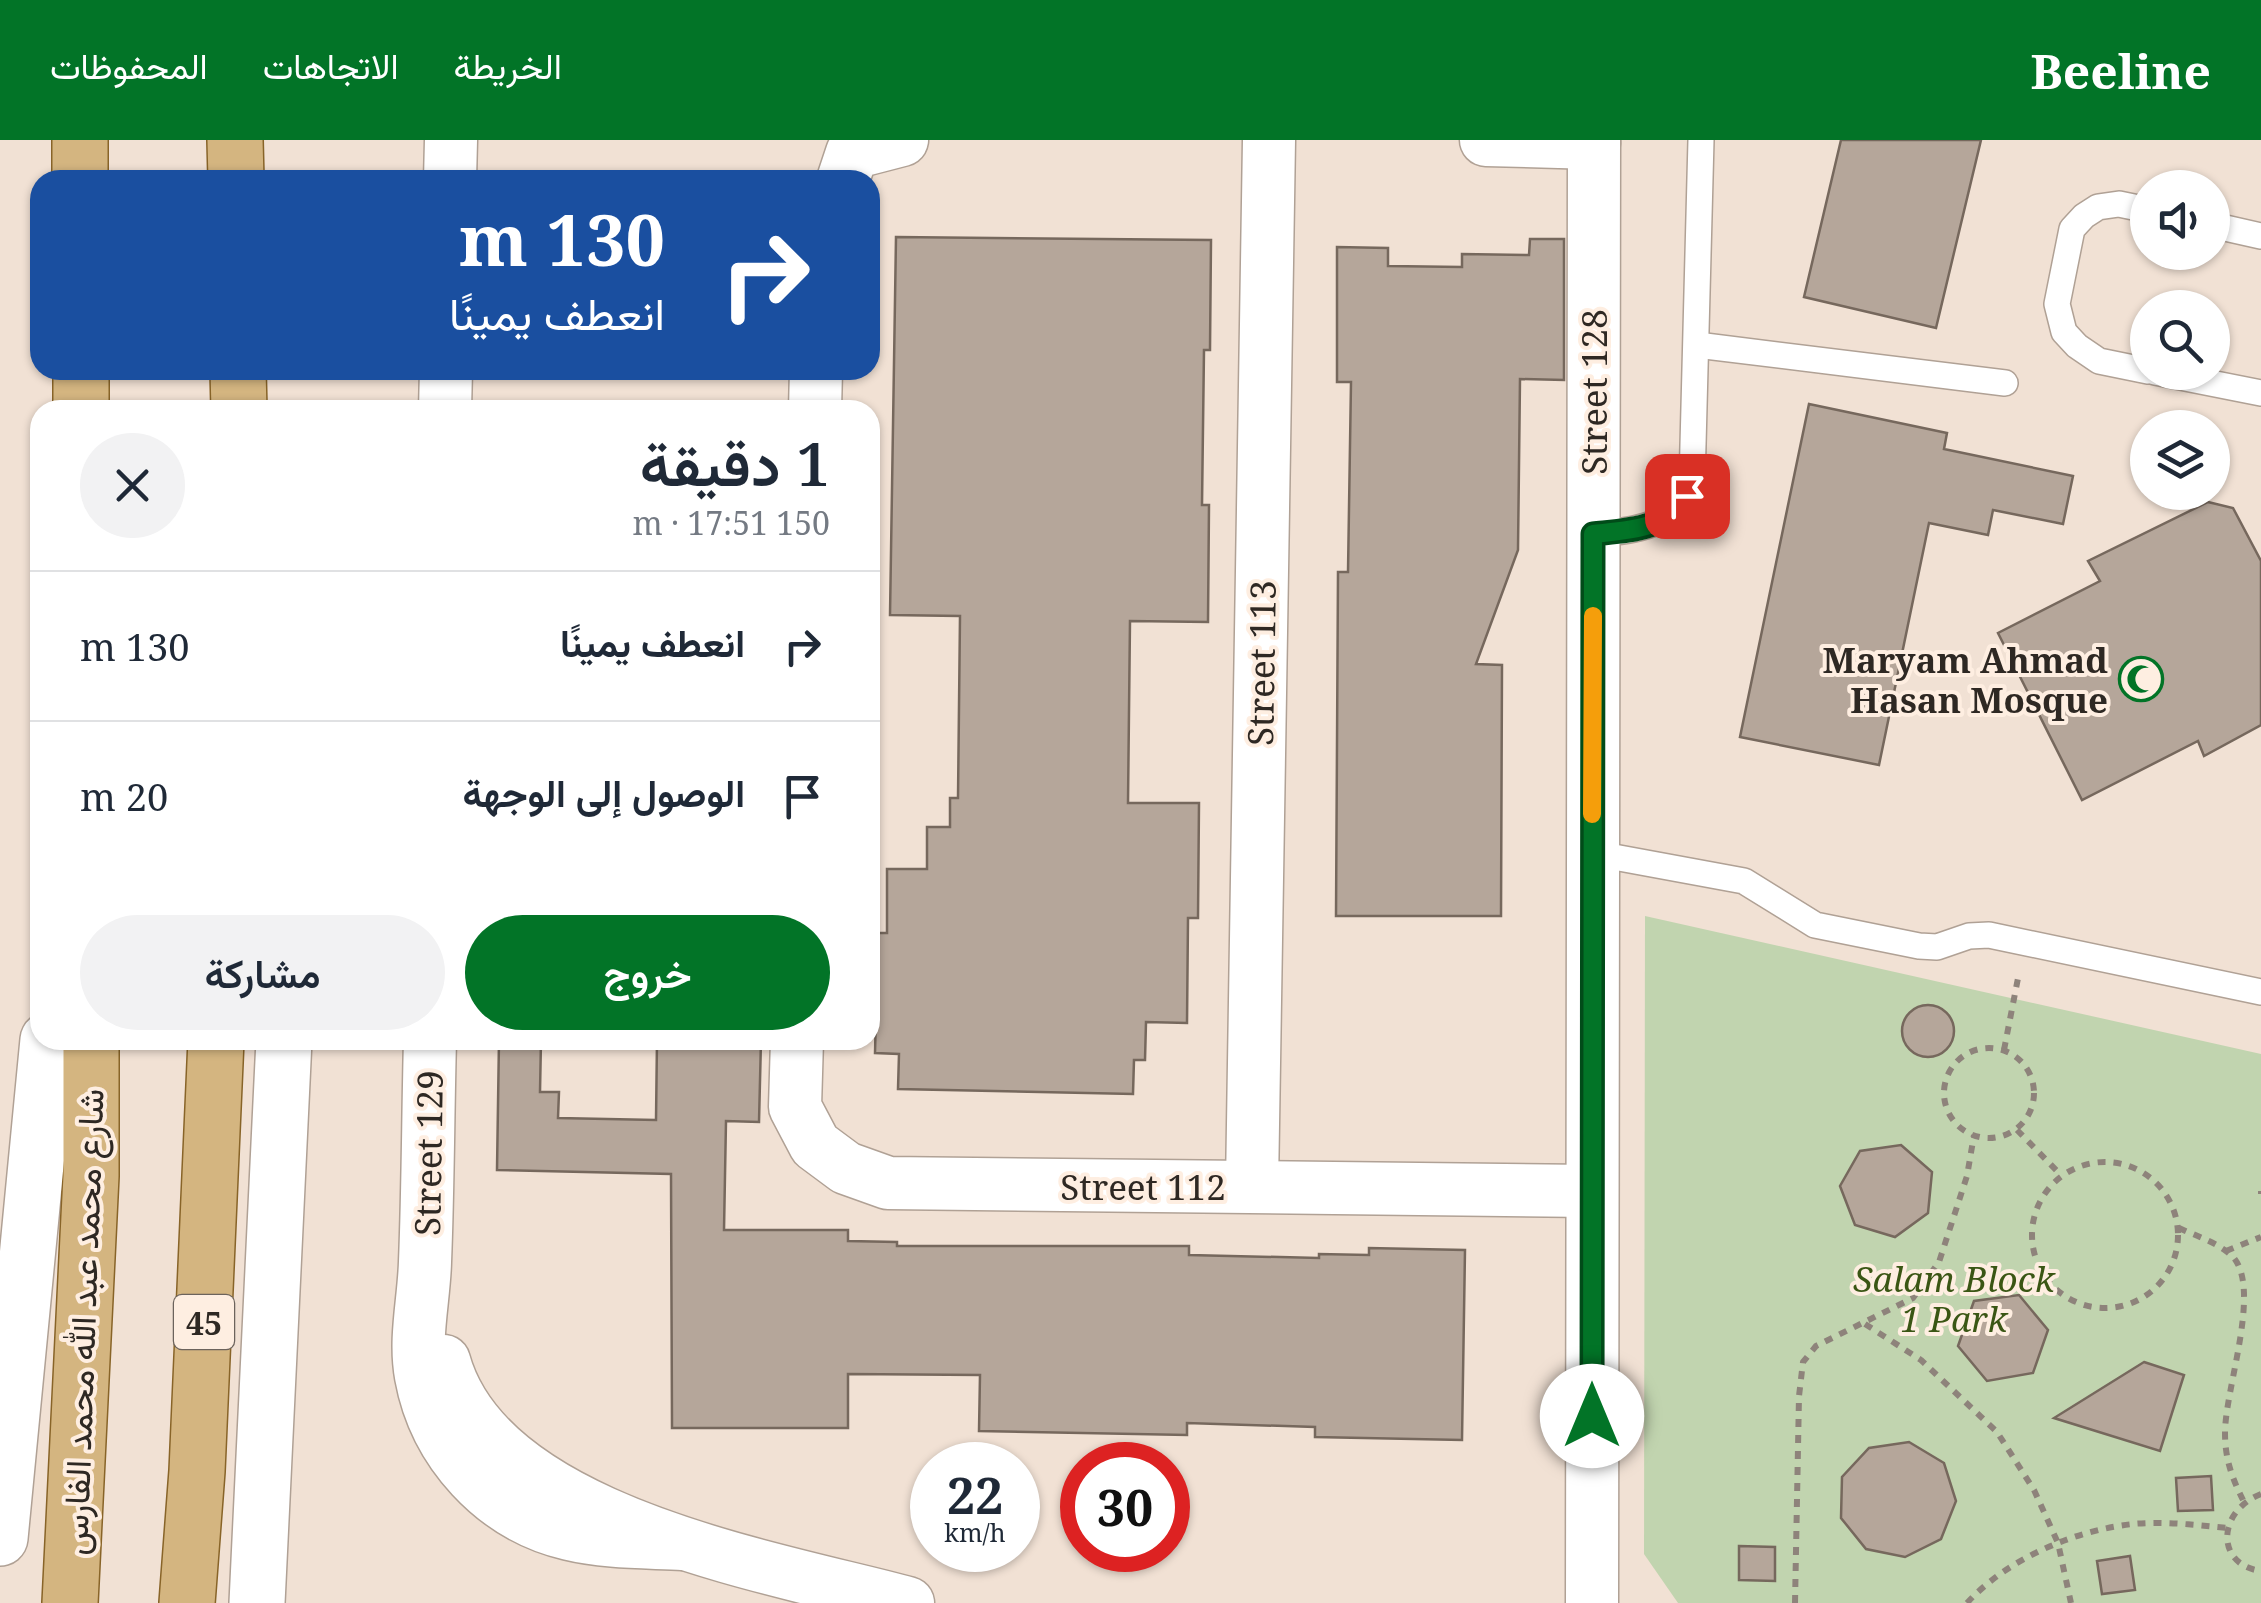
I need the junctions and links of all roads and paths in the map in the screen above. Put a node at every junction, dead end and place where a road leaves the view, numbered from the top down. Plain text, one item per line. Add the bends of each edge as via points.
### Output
1 (80, 140) edge
2 (235, 140) edge
3 (451, 140) edge
4 (902, 140) edge
5 (1269, 140) edge
6 (1486, 140) edge
7 (1701, 140) edge
8 (1594, 142) edge
9 (842, 158) edge
10 (80, 170) edge
11 (236, 170) edge
12 (450, 170) edge
13 (2130, 206) edge
14 (2230, 229) edge
15 (2261, 236) edge
16 (1697, 344) junction
17 (2130, 368) edge
18 (2006, 384) dead end
19 (2230, 388) edge
20 (2261, 394) edge
21 (1593, 534) junction
22 (1592, 853) junction
23 (2025, 942) junction
24 (2261, 992) edge
25 (47, 1050) edge
26 (91, 1050) edge
27 (216, 1050) edge
28 (284, 1050) edge
29 (430, 1050) edge
30 (796, 1050) edge
31 (2004, 1050) junction
32 (2017, 1130) junction
33 (1974, 1135) junction
34 (2061, 1175) junction
35 (1252, 1186) junction
36 (1592, 1190) junction
37 (2178, 1228) junction
38 (2261, 1237) edge
39 (2225, 1252) junction
40 (1864, 1324) junction
41 (2261, 1494) edge
42 (2244, 1500) junction
43 (2227, 1528) junction
44 (0, 1538) edge
45 (2058, 1542) junction
46 (2261, 1571) edge
47 (808, 1590) edge
48 (70, 1603) edge
49 (186, 1603) edge
50 (257, 1603) edge
51 (908, 1603) edge
52 (1592, 1603) edge
53 (1795, 1603) edge
54 (1967, 1603) edge
55 (2070, 1603) edge

1 - 10 main road
2 - 11 main road
3 - 12 street
4 - 9 street
5 - 35 street, Street 113
6 - 8 street
7 - 16 lane
8 - 21 street, Street 128
13 - 17 lane via 2098,207 2072,229 2057,304 2064,332 2077,346 2099,362
14 - 15 lane
16 - 18 lane
16 - 21 lane via 1687,496 1658,524
19 - 20 lane
21 - 22 street, Street 128
22 - 23 lane via 1744,881 1815,925 1919,946 1989,935
22 - 36 street, Street 128
23 - 24 lane
23 - 31 path
25 - 44 street
26 - 48 main road, شارع محمد عبد الله محمد الفارس
27 - 49 main road, 45
28 - 50 street
29 - 47 street, Street 129 via 418,1340 429,1407 462,1467 538,1524 600,1540 683,1544
30 - 35 street, Street 112 via 795,1106 814,1144 846,1168 888,1183
31 - 32 path via 2021,1060 2036,1096
31 - 33 path via 1964,1055 1950,1070 1946,1110 1958,1128
32 - 33 path via 1991,1139
32 - 34 path
33 - 40 path via 1939,1262 1913,1298
34 - 37 path via 2110,1160 2134,1167 2172,1202
34 - 37 path via 2043,1193 2031,1242 2038,1267 2075,1302 2126,1306 2149,1294 2172,1264
35 - 36 street, Street 112
36 - 52 street, Street 128
37 - 39 path
38 - 39 path
39 - 42 path via 2244,1275 2248,1300 2225,1434 2228,1470
40 - 45 path via 1921,1360 1998,1432
40 - 53 path via 1816,1346 1802,1362
41 - 42 path
42 - 43 path
43 - 45 path via 2132,1524
43 - 46 path via 2237,1560
45 - 54 path
45 - 55 path
47 - 51 street, Street 129

